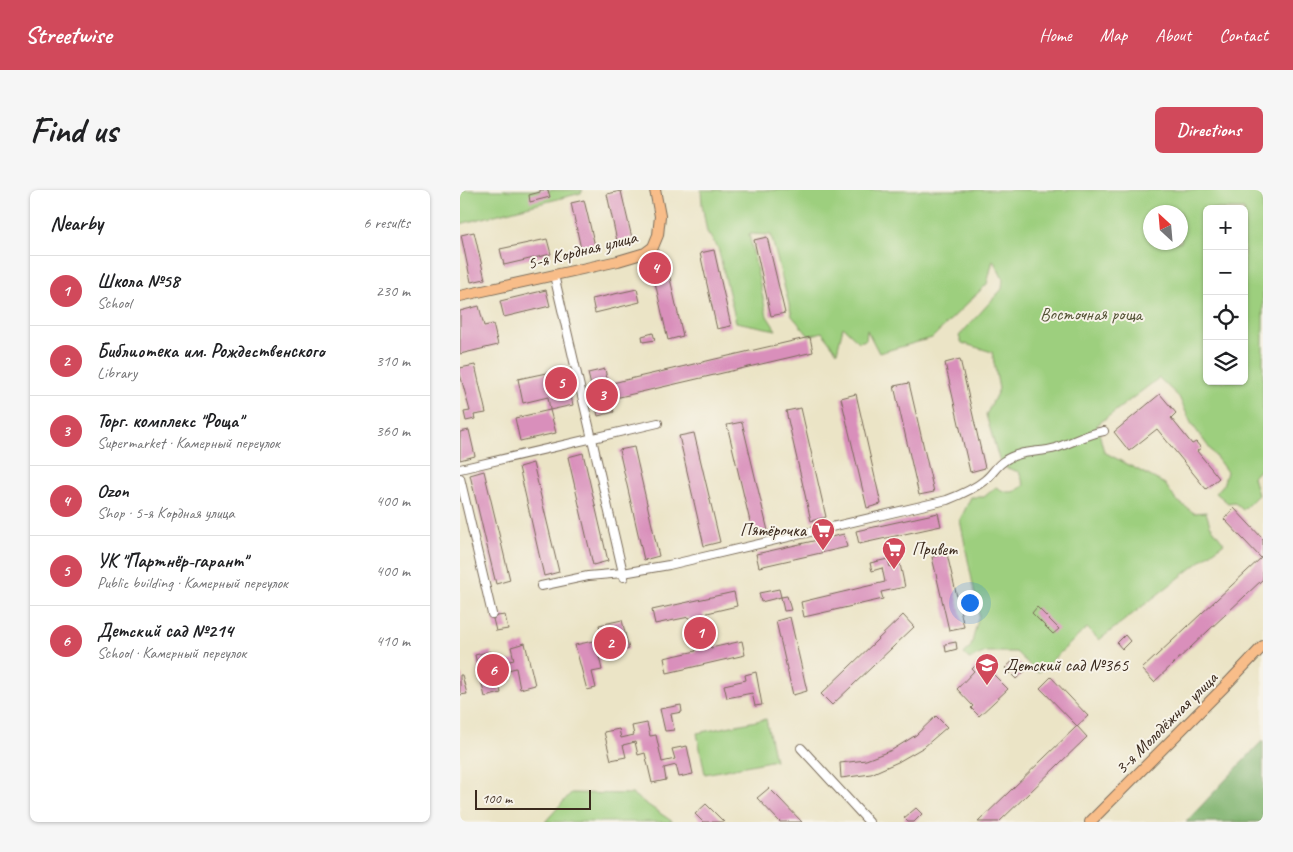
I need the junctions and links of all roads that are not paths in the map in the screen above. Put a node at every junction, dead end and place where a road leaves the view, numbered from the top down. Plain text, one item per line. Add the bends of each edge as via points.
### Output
1 (655, 190) edge
2 (554, 275) junction
3 (460, 296) edge
4 (658, 423) dead end
5 (1104, 431) dead end
6 (592, 438) junction
7 (460, 469) edge
8 (460, 478) edge
9 (624, 575) junction
10 (541, 586) dead end
11 (492, 614) dead end
12 (1263, 646) edge
13 (801, 748) dead end
14 (869, 822) edge
15 (1090, 822) edge

1 - 2 main road, 5-я Кордная улица via 660,216 653,247 635,257
2 - 3 main road, 5-я Кордная улица
2 - 6 street
4 - 6 street
5 - 9 street via 1090,433 1054,448 1010,457 986,480 947,500
6 - 7 street
6 - 9 street
8 - 11 street
9 - 10 street via 588,576
12 - 15 main road, 3-я Молодёжная улица
13 - 14 street

